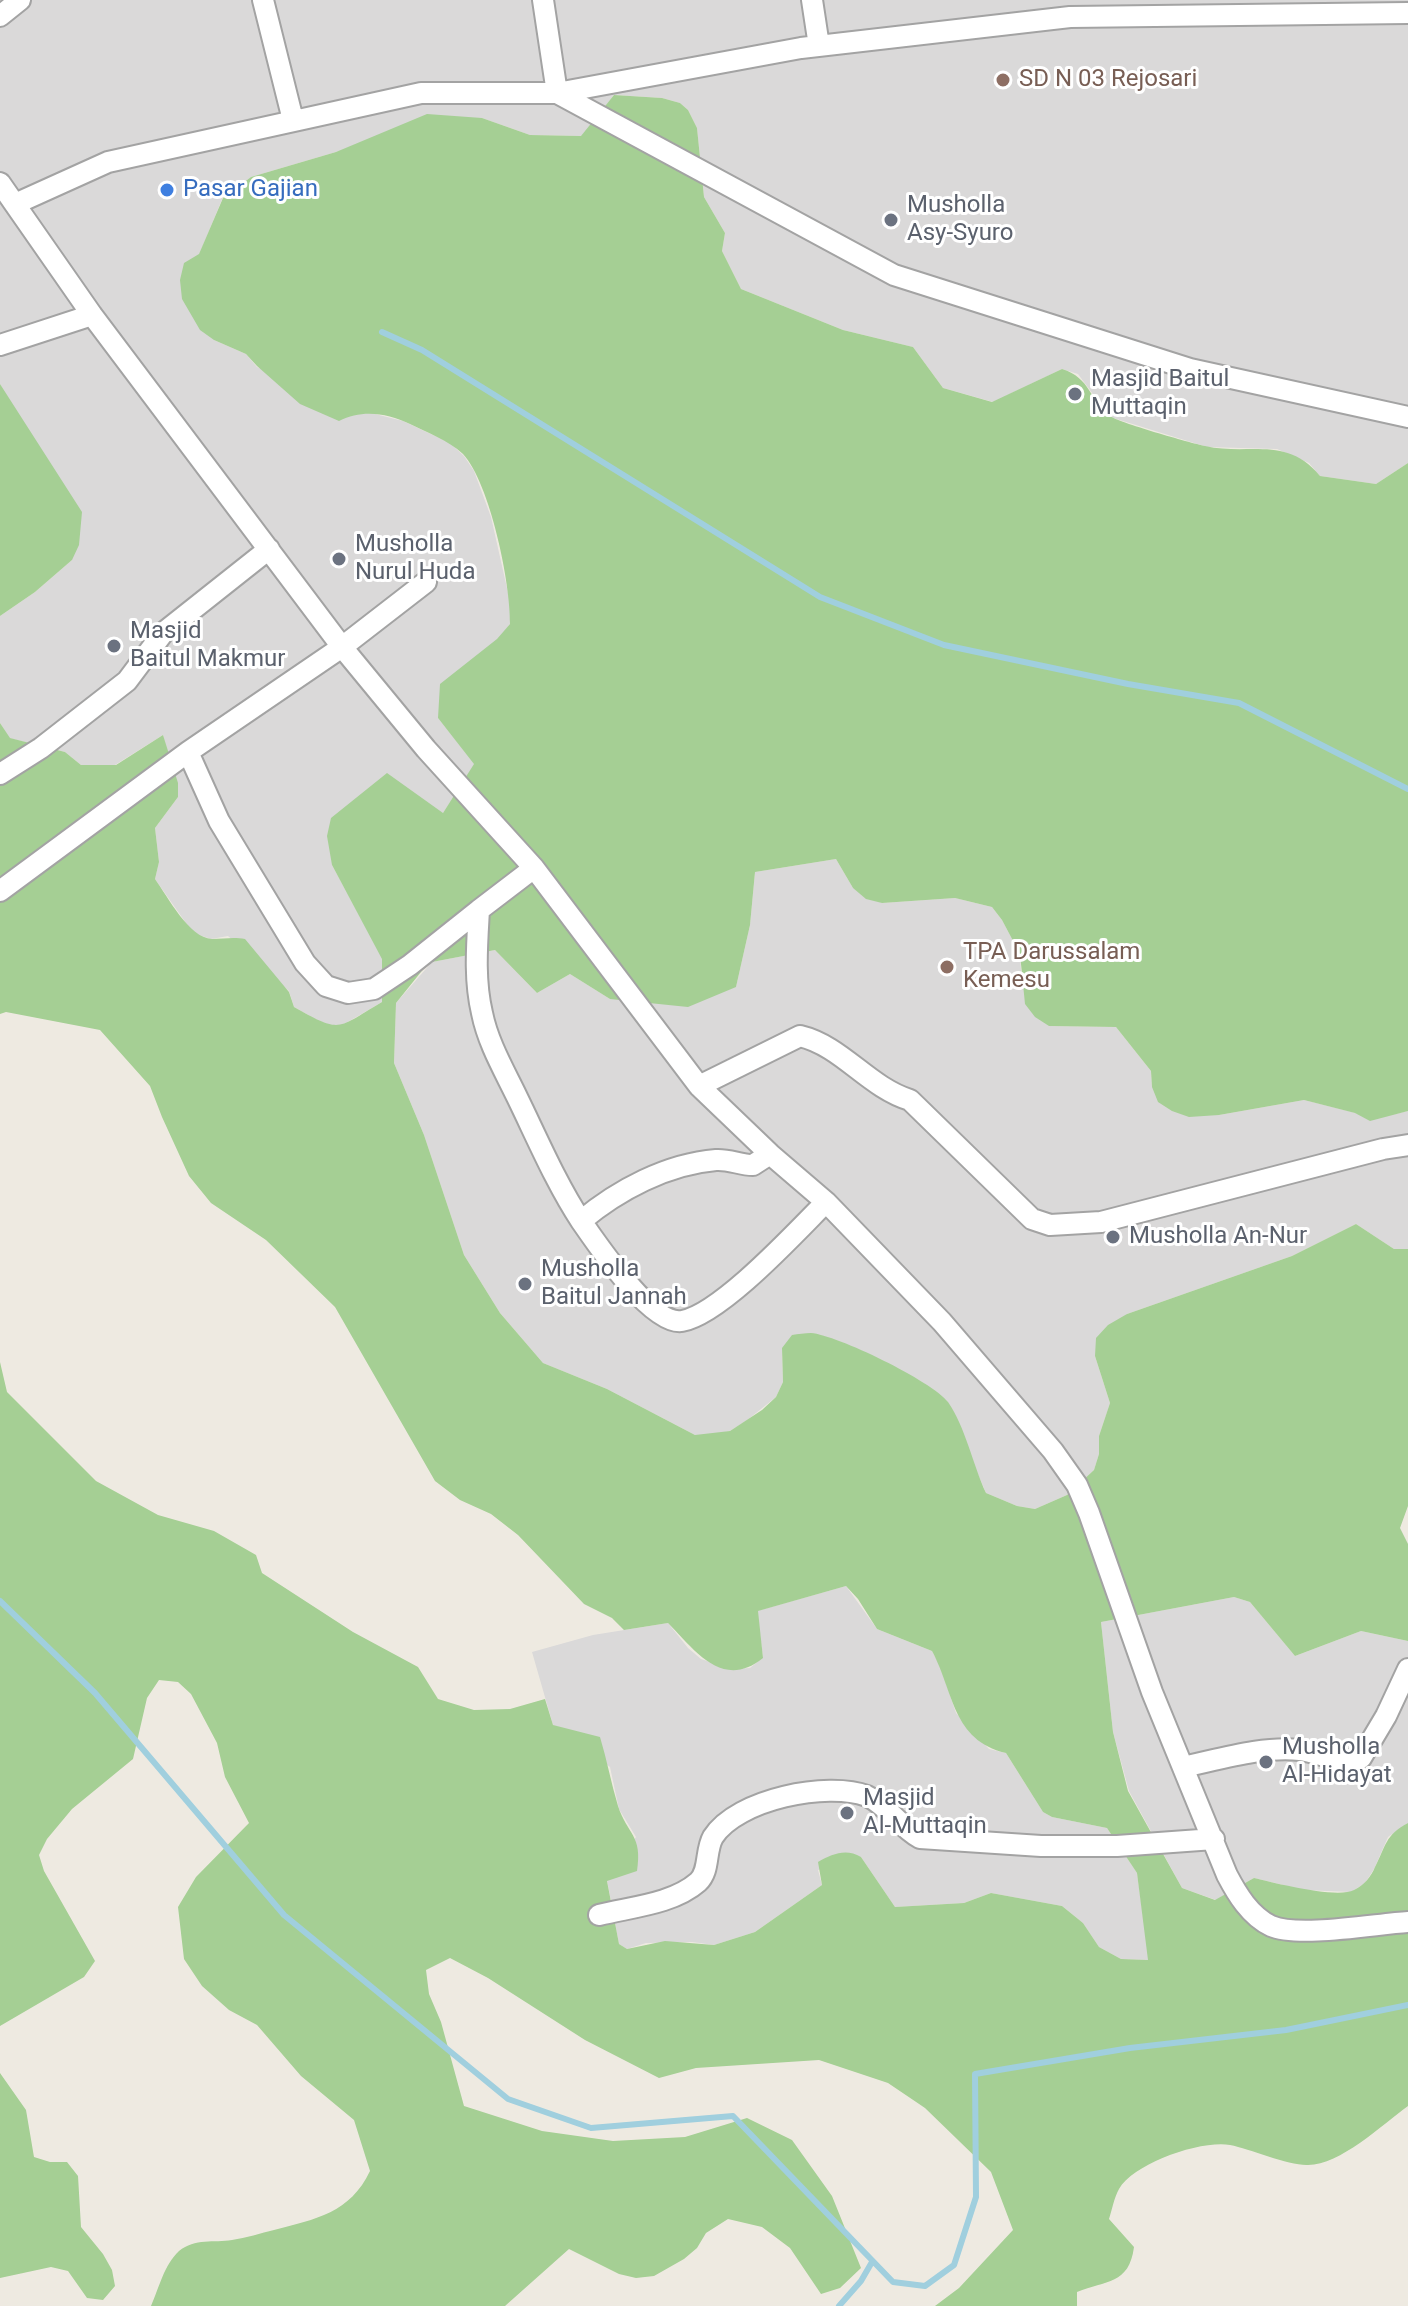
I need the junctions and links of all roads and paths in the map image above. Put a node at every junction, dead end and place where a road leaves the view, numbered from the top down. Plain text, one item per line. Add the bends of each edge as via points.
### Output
1 (20, 0) edge
2 (263, 0) edge
3 (543, 0) edge
4 (812, 0) edge
5 (1382, 7) edge
6 (1408, 13) edge
7 (0, 16) edge
8 (819, 46) junction
9 (557, 93) junction
10 (293, 120) junction
11 (0, 183) edge
12 (15, 204) junction
13 (92, 315) junction
14 (0, 345) edge
15 (1408, 417) edge
16 (269, 549) junction
17 (426, 582) dead end
18 (342, 647) junction
19 (188, 752) junction
20 (0, 774) edge
21 (534, 868) junction
22 (0, 891) edge
23 (479, 910) junction
24 (699, 1086) junction
25 (1408, 1145) edge
26 (770, 1154) junction
27 (826, 1202) junction
28 (581, 1221) junction
29 (1408, 1669) edge
30 (1183, 1767) junction
31 (1214, 1839) junction
32 (599, 1915) dead end
33 (1408, 1922) edge

1 - 7 street
2 - 10 street
3 - 9 street
4 - 8 street
5 - 6 street
5 - 8 street via 1070,17
8 - 9 street
9 - 10 street via 421,93
9 - 15 street via 894,275 1190,369
10 - 12 street via 108,162
11 - 12 street
12 - 13 street
13 - 14 street
13 - 16 street
16 - 18 street
16 - 20 street via 163,633 127,681
17 - 18 street
18 - 19 street
18 - 21 street
19 - 22 street
19 - 23 street via 219,821 305,963 326,986 348,993 374,989
21 - 23 street
21 - 24 street
23 - 28 street via 476,973 482,1015 503,1068
24 - 25 street via 800,1036 817,1040 888,1093 910,1100 1032,1219 1050,1225 1101,1222
24 - 26 street
26 - 27 street
26 - 28 street via 753,1165 717,1160 648,1179 605,1201
27 - 28 street via 730,1295 681,1321 656,1313
27 - 30 street via 942,1322 1077,1485
29 - 30 street via 1366,1753 1355,1761 1275,1750
30 - 31 street
31 - 32 street via 1041,1846 920,1838 869,1797 846,1790 807,1792 756,1805 731,1818 714,1836 705,1873 677,1896
31 - 33 street via 1238,1897 1269,1925 1289,1931

